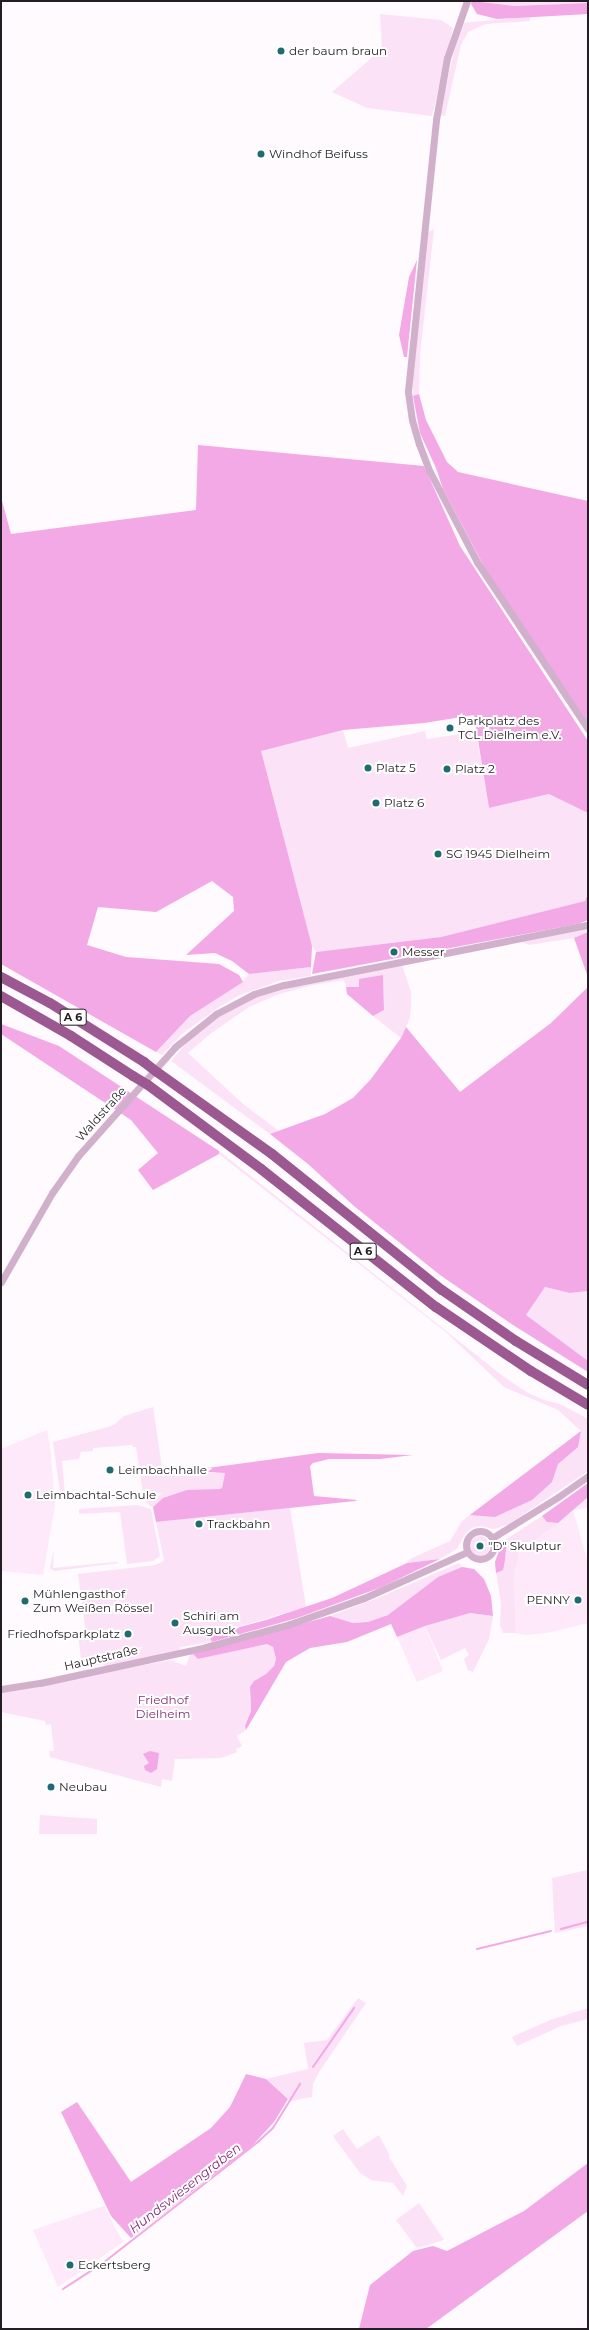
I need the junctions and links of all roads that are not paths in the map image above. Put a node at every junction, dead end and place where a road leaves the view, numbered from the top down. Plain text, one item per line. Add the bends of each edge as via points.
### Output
1 (467, 1) edge
2 (588, 729) edge
3 (588, 925) edge
4 (1, 977) edge
5 (1, 996) edge
6 (1, 1282) edge
7 (588, 1385) edge
8 (588, 1404) edge
9 (588, 1476) edge
10 (492, 1538) junction
11 (467, 1552) junction
12 (1, 1689) edge

1 - 2 street via 447,58 436,120 408,392 412,420 430,472 477,562
3 - 6 street, Waldstraße via 284,984 254,994 216,1014 175,1047 78,1156 52,1194
4 - 7 highway, A 6, bridge via 50,1003 144,1062 272,1154 442,1290 528,1349
5 - 8 highway, A 6, bridge via 71,1036 148,1085 261,1169 436,1307 524,1367
9 - 10 street
10 - 11 street via 485,1532 471,1534 466,1542
10 - 11 street via 494,1546 488,1557 476,1559
11 - 12 street, Hauptstraße via 364,1598 321,1614 206,1647

